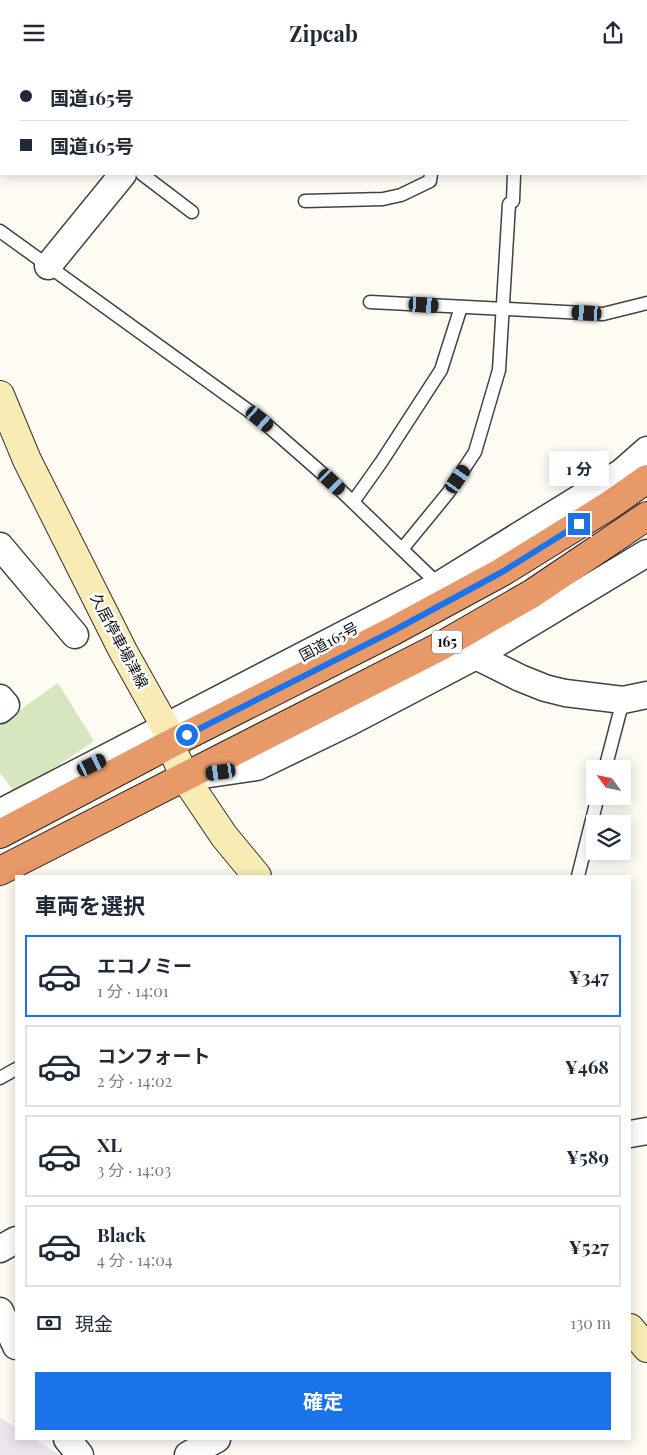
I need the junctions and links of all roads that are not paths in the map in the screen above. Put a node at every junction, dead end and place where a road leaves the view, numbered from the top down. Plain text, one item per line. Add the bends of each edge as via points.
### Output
1 (122, 175) edge
2 (143, 175) edge
3 (431, 175) edge
4 (514, 175) edge
5 (305, 201) dead end
6 (192, 213) dead end
7 (0, 231) edge
8 (48, 266) junction
9 (370, 302) dead end
10 (647, 303) edge
11 (461, 307) junction
12 (503, 309) junction
13 (0, 395) edge
14 (647, 450) edge
15 (647, 479) edge
16 (354, 502) junction
17 (647, 516) edge
18 (0, 545) edge
19 (403, 549) junction
20 (647, 553) edge
21 (439, 585) junction
22 (75, 635) dead end
23 (476, 655) junction
24 (0, 698) edge
25 (635, 698) edge
26 (0, 710) edge
27 (168, 736) junction
28 (609, 760) edge
29 (185, 778) junction
30 (596, 805) edge
31 (0, 815) edge
32 (0, 834) edge
33 (0, 871) edge
34 (256, 875) edge
35 (578, 875) edge
36 (15, 1070) edge
37 (0, 1078) edge
38 (647, 1131) edge
39 (631, 1135) edge
40 (15, 1241) edge
41 (0, 1249) edge
42 (6, 1312) edge
43 (631, 1329) edge
44 (15, 1344) edge
45 (647, 1348) edge
46 (67, 1440) edge
47 (215, 1440) edge
48 (80, 1455) edge
49 (188, 1455) edge

1 - 8 street
2 - 6 lane
3 - 5 lane via 430,181 401,195 383,199
4 - 12 lane via 513,201 509,204
7 - 8 lane
8 - 16 lane via 260,419
9 - 11 lane
10 - 12 lane via 603,314
11 - 12 lane
11 - 16 lane via 441,370
12 - 19 lane via 499,370 475,451 448,493
13 - 27 main road, 久居停車場津線 via 27,460
14 - 21 street, 国道165号 / 165 via 622,472
15 - 27 highway, 国道165号 / 165 via 502,572 393,631
16 - 19 lane
17 - 29 highway, 165 via 533,593 439,647
18 - 22 street
19 - 21 lane
20 - 23 street, 165
21 - 27 street, 国道165号 / 165
23 - 25 street via 546,688 565,693
23 - 29 street, 165 via 257,767
24 - 26 street via 6,705
25 - 28 lane
27 - 29 main road, 久居停車場津線
27 - 31 street, 国道165号 / 165 via 92,765
27 - 32 highway, 国道165号 / 165
29 - 33 highway, 165
29 - 34 main road, 久居停車場津線 via 224,836
30 - 35 lane
36 - 37 lane
38 - 39 street
40 - 41 street
42 - 44 street via 6,1326
43 - 45 main road
46 - 48 street
47 - 49 street

